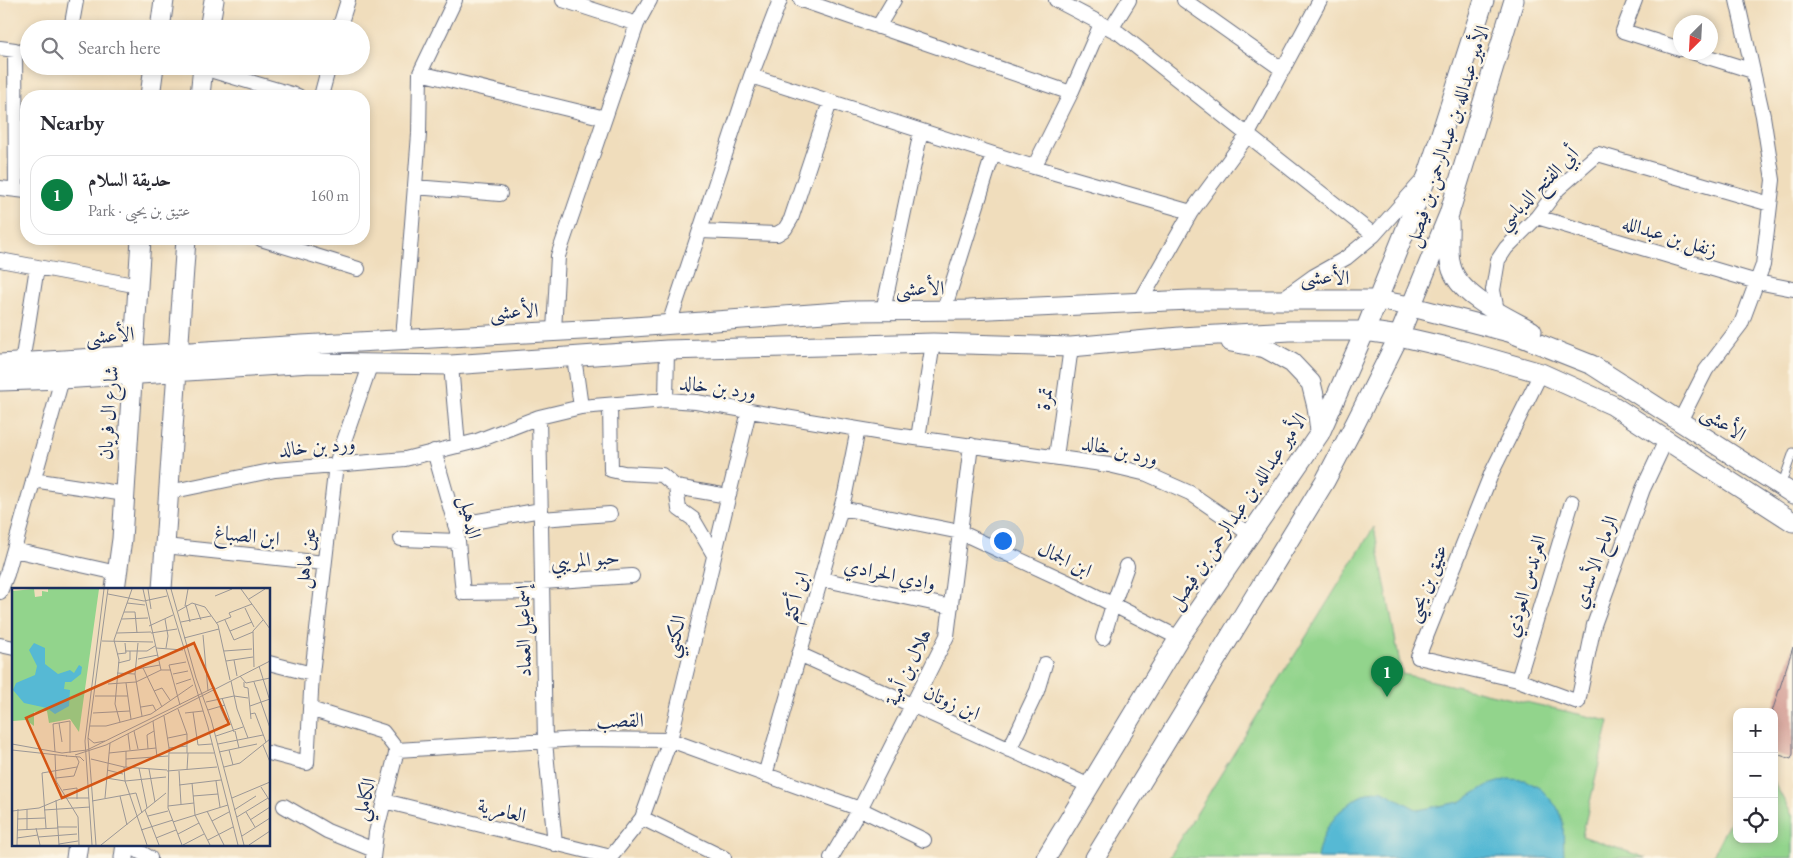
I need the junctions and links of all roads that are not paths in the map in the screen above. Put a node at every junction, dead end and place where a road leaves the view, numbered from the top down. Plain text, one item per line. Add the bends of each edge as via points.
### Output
1 (164, 0) edge
2 (214, 0) edge
3 (455, 0) edge
4 (563, 0) edge
5 (650, 0) edge
6 (780, 0) edge
7 (801, 0) edge
8 (894, 0) edge
9 (1056, 0) edge
10 (1129, 0) edge
11 (1184, 0) edge
12 (1319, 0) edge
13 (1484, 0) edge
14 (1514, 0) edge
15 (1635, 0) edge
16 (1737, 0) edge
17 (76, 1) edge
18 (343, 2) edge
19 (73, 20) edge
20 (161, 20) edge
21 (211, 20) edge
22 (340, 20) edge
23 (637, 24) junction
24 (1106, 26) junction
25 (878, 27) junction
26 (1673, 47) edge
27 (0, 48) edge
28 (1718, 60) edge
29 (1283, 70) junction
30 (1753, 71) junction
31 (420, 73) junction
32 (153, 75) edge
33 (202, 75) edge
34 (229, 75) edge
35 (327, 75) edge
36 (751, 76) junction
37 (151, 90) edge
38 (201, 90) edge
39 (278, 90) edge
40 (323, 90) edge
41 (1071, 93) junction
42 (830, 102) junction
43 (605, 118) junction
44 (922, 131) junction
45 (1247, 136) junction
46 (993, 154) junction
47 (20, 167) edge
48 (1034, 167) junction
49 (1428, 174) junction
50 (415, 186) junction
51 (0, 188) edge
52 (20, 190) edge
53 (500, 194) dead end
54 (1770, 204) junction
55 (1191, 212) junction
56 (1449, 214) junction
57 (1537, 217) junction
58 (700, 231) junction
59 (1374, 235) junction
60 (141, 245) edge
61 (186, 245) edge
62 (291, 245) edge
63 (0, 260) edge
64 (37, 267) junction
65 (358, 269) dead end
66 (1757, 282) junction
67 (139, 286) junction
68 (1793, 289) edge
69 (1282, 299) junction
70 (1376, 300) junction
71 (1140, 302) junction
72 (1411, 306) junction
73 (944, 310) junction
74 (883, 311) junction
75 (1497, 311) junction
76 (669, 324) junction
77 (554, 331) junction
78 (1365, 331) junction
79 (1509, 332) junction
80 (1399, 336) junction
81 (1180, 337) junction
82 (403, 339) junction
83 (933, 343) junction
84 (1071, 347) junction
85 (667, 350) junction
86 (178, 353) junction
87 (134, 355) junction
88 (574, 357) junction
89 (371, 362) junction
90 (22, 363) junction
91 (0, 364) edge
92 (451, 364) junction
93 (1592, 365) junction
94 (177, 371) junction
95 (1541, 373) junction
96 (133, 374) junction
97 (62, 379) junction
98 (0, 381) edge
99 (666, 400) junction
100 (610, 404) junction
101 (581, 407) junction
102 (749, 410) junction
103 (539, 418) junction
104 (1680, 420) junction
105 (858, 429) junction
106 (1320, 433) junction
107 (918, 438) junction
108 (1666, 440) junction
109 (971, 445) junction
110 (458, 446) junction
111 (434, 451) junction
112 (1793, 452) edge
113 (1056, 457) junction
114 (336, 464) junction
115 (33, 480) junction
116 (676, 487) junction
117 (1787, 491) edge
118 (169, 492) junction
119 (125, 494) junction
120 (728, 496) junction
121 (1572, 502) dead end
122 (841, 508) junction
123 (541, 514) junction
124 (610, 514) dead end
125 (1793, 522) edge
126 (455, 524) junction
127 (960, 532) junction
128 (1251, 535) junction
129 (401, 538) dead end
130 (458, 541) junction
131 (165, 546) junction
132 (14, 550) junction
133 (714, 555) junction
134 (324, 563) junction
135 (1127, 566) dead end
136 (632, 576) dead end
137 (821, 579) junction
138 (116, 581) edge
139 (542, 587) junction
140 (162, 588) edge
141 (0, 592) edge
142 (463, 592) joint
143 (1113, 604) junction
144 (951, 607) junction
145 (1103, 638) dead end
146 (1179, 638) junction
147 (799, 654) junction
148 (270, 663) edge
149 (1045, 664) dead end
150 (312, 674) junction
151 (1518, 680) junction
152 (1578, 702) joint
153 (912, 706) junction
154 (310, 709) junction
155 (670, 740) junction
156 (544, 742) junction
157 (396, 750) junction
158 (1009, 750) junction
159 (270, 753) edge
160 (765, 775) junction
161 (1090, 786) junction
162 (384, 801) junction
163 (284, 806) dead end
164 (860, 809) junction
165 (642, 818) junction
166 (924, 840) dead end
167 (129, 846) edge
168 (558, 849) edge
169 (374, 854) edge
170 (150, 858) edge
171 (611, 858) edge
172 (724, 858) edge
173 (831, 858) edge
174 (1046, 858) edge
175 (1095, 858) edge

1 - 20 street
2 - 21 street
3 - 31 street
4 - 23 street
5 - 23 street
6 - 36 street
7 - 25 street
8 - 25 street
9 - 24 street
10 - 24 street
11 - 29 street
12 - 29 street
13 - 49 street, الأمير عبدالله بن عبدالرحمن بن فيصل
14 - 56 street, الأمير عبدالله بن عبدالرحمن بن فيصل
15 - 26 street via 1623,31
16 - 30 street
17 - 19 street
18 - 22 street
23 - 43 street
24 - 41 street
24 - 45 street
25 - 41 street
27 - 47 street via 15,50
28 - 30 street
29 - 45 street
30 - 54 street via 1773,180
31 - 43 street
31 - 50 street
32 - 37 street
33 - 38 street
34 - 39 street
35 - 40 street
36 - 42 street
36 - 58 street
41 - 48 street
42 - 44 street
42 - 58 street via 785,229 777,234
43 - 77 street via 558,256
44 - 46 street
44 - 74 street
45 - 55 street
45 - 59 street
46 - 48 street
46 - 73 street
48 - 55 street
49 - 59 street
49 - 70 street, الأمير عبدالله بن عبدالرحمن بن فيصل
50 - 53 street
50 - 82 street
51 - 52 street
54 - 57 street, أبي الفتح الدباسي via 1598,154 1558,189
54 - 66 street via 1763,265
55 - 71 street
56 - 72 street, الأمير عبدالله بن عبدالرحمن بن فيصل
56 - 75 street via 1451,266 1457,280 1468,292
57 - 66 street, زنفل بن عبدالله
57 - 75 street, أبي الفتح الدباسي via 1498,260 1493,290
58 - 76 street
59 - 69 street via 1346,258
60 - 67 street, شارع ال فريان
61 - 86 street
62 - 65 street
63 - 64 street
64 - 67 street
64 - 90 street
66 - 68 street, زنفل بن عبدالله
66 - 104 street via 1741,324 1706,370
67 - 87 street, شارع ال فريان
69 - 70 street, الأعشى
69 - 71 street, الأعشى
70 - 72 street, الأعشى
70 - 78 street, الأمير عبدالله بن عبدالرحمن بن فيصل
71 - 73 street, الأعشى
72 - 79 street, الأعشى
72 - 80 street, الأمير عبدالله بن عبدالرحمن بن فيصل
73 - 74 street, الأعشى
74 - 76 street, الأعشى
75 - 79 street, أبي الفتح الدباسي
75 - 93 street
76 - 77 street, الأعشى
77 - 82 street, الأعشى
78 - 80 street, الأعشى
78 - 81 street, الأعشى
78 - 106 street, الأمير عبدالله بن عبدالرحمن بن فيصل
79 - 93 street, الأعشى
80 - 95 street, الأعشى via 1464,350
80 - 175 street, الأمير عبدالله بن عبدالرحمن بن فيصل via 1325,481
81 - 84 street, الأعشى
81 - 106 street via 1243,343 1264,348 1292,363 1310,383
82 - 86 street, الأعشى
83 - 84 street, الأعشى
83 - 85 street, الأعشى
83 - 107 street
84 - 113 street, تمرة
85 - 88 street, الأعشى
85 - 99 street
86 - 87 street, الأعشى
86 - 94 street
87 - 90 street, الأعشى
87 - 96 street, شارع ال فريان
88 - 92 street, الأعشى
88 - 101 street
89 - 92 street, الأعشى
89 - 94 street, الأعشى
89 - 114 street, عين ماهل
90 - 91 street, الأعشى
92 - 110 street
93 - 104 street, الأعشى
94 - 96 street, الأعشى
94 - 118 street
95 - 108 street, الأعشى via 1612,406
95 - 151 street, عتيق بن يحيى via 1492,472 1418,657
96 - 97 street, الأعشى
96 - 119 street, شارع ال فريان
97 - 98 street, الأعشى
97 - 115 street
99 - 100 street, ورد بن خالد
99 - 102 street, ورد بن خالد
100 - 101 street, ورد بن خالد
100 - 116 street via 612,470 662,475
101 - 103 street, ورد بن خالد
102 - 105 street, ورد بن خالد
102 - 120 street, الكتبي
103 - 110 street, ورد بن خالد
103 - 123 street, إسماعيل العماد
104 - 117 street, الأعشى
105 - 107 street, ورد بن خالد
105 - 122 street, ابن أكثم
106 - 128 street, الأمير عبدالله بن عبدالرحمن بن فيصل
107 - 109 street, ورد بن خالد
108 - 125 street, الأعشى
108 - 152 street, الرماح الأسدي via 1642,488 1594,625
109 - 113 street, ورد بن خالد
109 - 127 street, هلال بن أمية
110 - 111 street, ورد بن خالد
111 - 114 street, ورد بن خالد via 405,459
111 - 126 street, الدهيل
112 - 117 lane
113 - 128 street, ورد بن خالد via 1147,474 1190,493
114 - 118 street, ورد بن خالد via 275,470
114 - 134 street, عين ماهل
115 - 119 street
115 - 132 street
116 - 120 street
116 - 133 street via 680,510 693,519
118 - 131 street
119 - 138 street, شارع ال فريان
120 - 133 street, الكتبي
121 - 151 street, العرندس العوذي
122 - 127 street, ابن الجمال
122 - 137 street, ابن أكثم
123 - 124 street
123 - 126 street
123 - 139 street, إسماعيل العماد
126 - 130 street, الدهيل
127 - 143 street, ابن الجمال
127 - 144 street, هلال بن أمية
128 - 146 street, الأمير عبدالله بن عبدالرحمن بن فيصل
129 - 130 street
130 - 142 street, الدهيل
131 - 134 street, ابن الصباغ
131 - 140 street
132 - 138 street
132 - 141 street
133 - 155 street, الكتبي
134 - 150 street, عين ماهل
135 - 143 street
136 - 139 street, حبو المريبي
137 - 144 street, وادي الحرادي
137 - 147 street, ابن أكثم
139 - 142 street, حبو المريبي
139 - 156 street, إسماعيل العماد
143 - 145 street
143 - 146 street, ابن الجمال
144 - 153 street, هلال بن أمية via 947,636
146 - 161 street, الأمير عبدالله بن عبدالرحمن بن فيصل
147 - 153 street, ابن زوتان
147 - 160 street, ابن أكثم
148 - 150 street
149 - 158 street via 1037,691
150 - 154 street, عين ماهل
151 - 152 street, عتيق بن يحيى
153 - 158 street, ابن زوتان
153 - 164 street, هلال بن أمية
154 - 157 street via 384,732
154 - 159 street, عين ماهل via 307,763
155 - 156 street, القصب
155 - 160 street, القصب
155 - 165 street, الكتبي
156 - 157 street, القصب
156 - 168 street, إسماعيل العماد
157 - 162 street, الكاملي
158 - 161 street, ابن زوتان
160 - 164 street, القصب
161 - 174 street, الأمير عبدالله بن عبدالرحمن بن فيصل
162 - 168 street, العامرية
162 - 169 street, الكاملي
163 - 169 street
164 - 166 street, القصب
164 - 173 street, هلال بن أمية
165 - 171 street, الكتبي
165 - 172 street
167 - 170 street
168 - 171 street, العامرية

